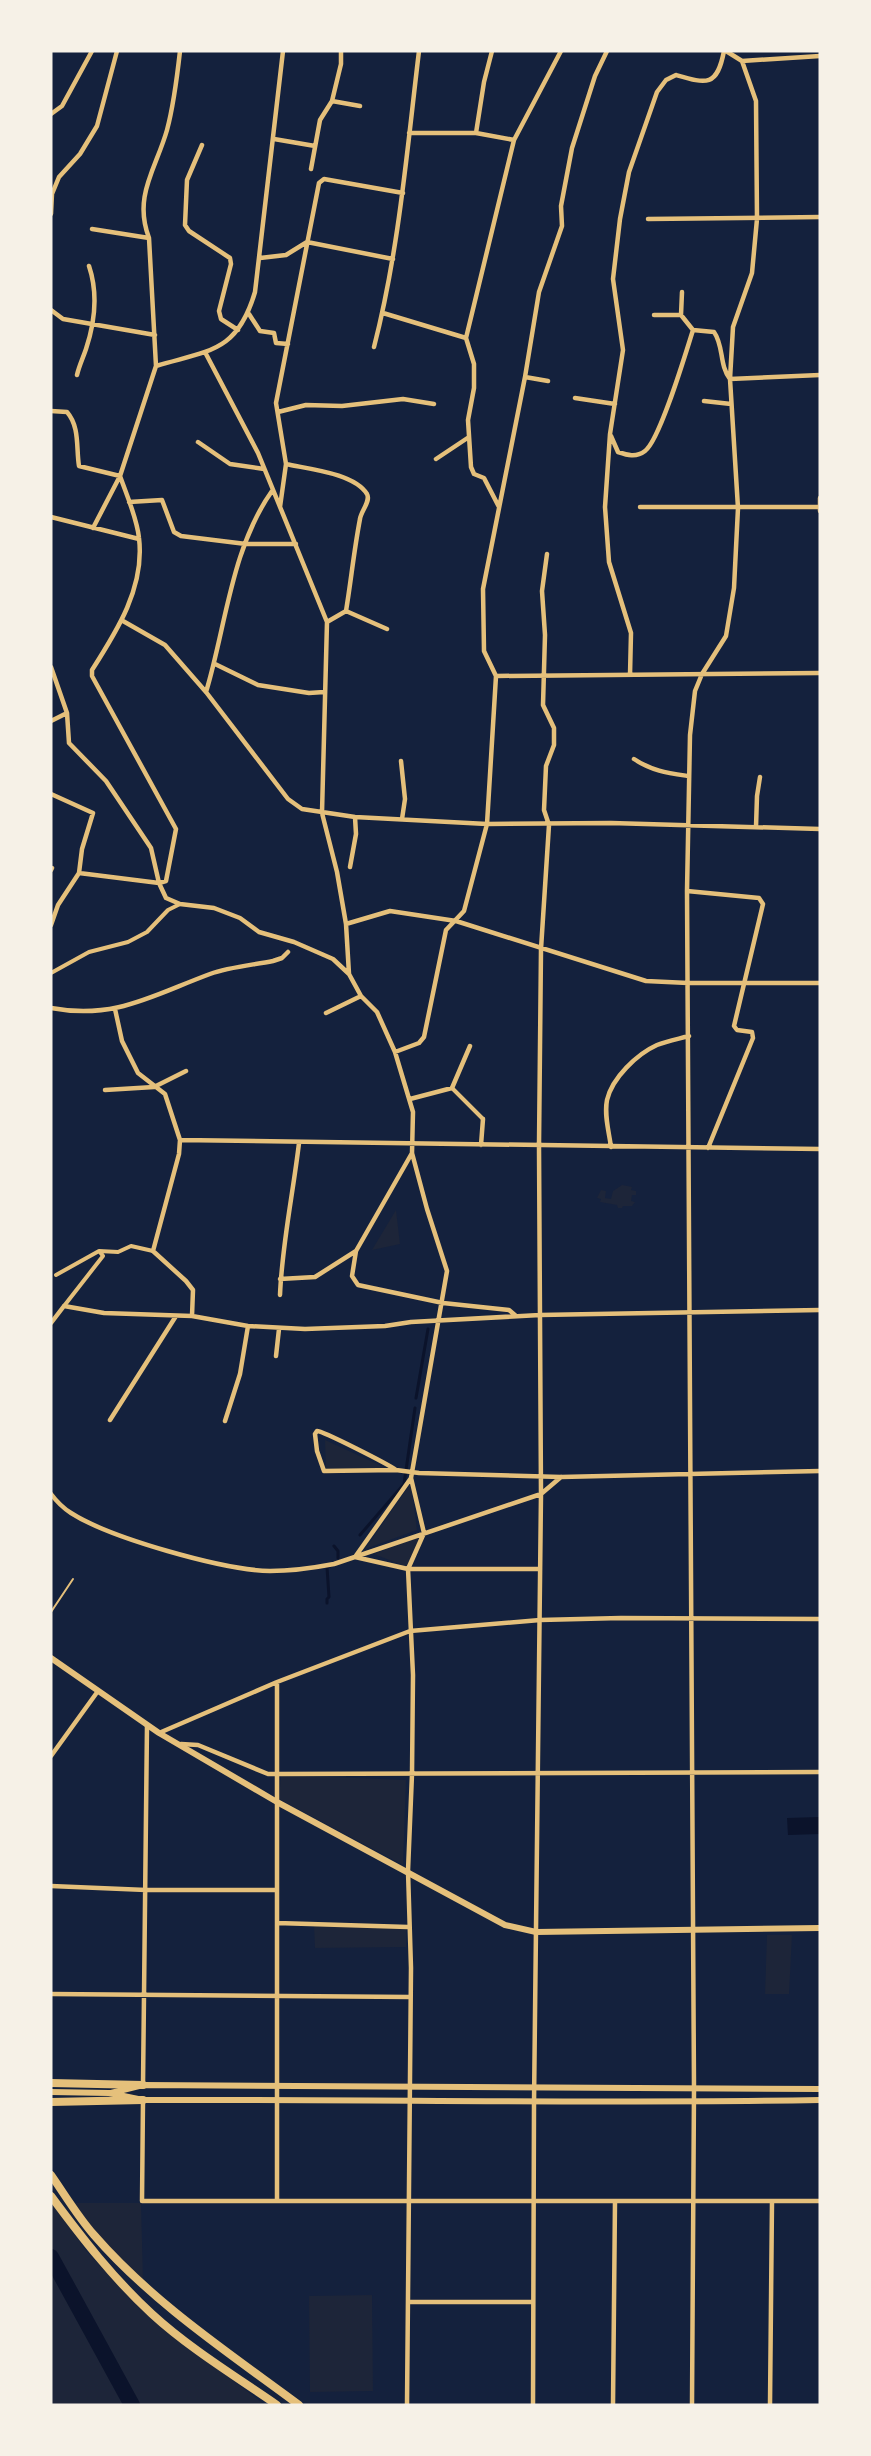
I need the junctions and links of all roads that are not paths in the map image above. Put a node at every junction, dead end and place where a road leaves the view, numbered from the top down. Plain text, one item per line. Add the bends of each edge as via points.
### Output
1 (92, 51) edge
2 (117, 51) edge
3 (180, 51) edge
4 (283, 51) edge
5 (341, 51) edge
6 (419, 51) edge
7 (492, 51) edge
8 (561, 51) edge
9 (607, 51) edge
10 (725, 51) edge
11 (820, 56) edge
12 (742, 61) junction
13 (332, 101) junction
14 (360, 106) dead end
15 (51, 114) edge
16 (409, 133) junction
17 (476, 133) junction
18 (274, 139) junction
19 (514, 140) junction
20 (202, 145) dead end
21 (315, 146) junction
22 (311, 168) dead end
23 (403, 193) junction
24 (51, 214) edge
25 (820, 217) edge
26 (648, 219) dead end
27 (757, 219) junction
28 (92, 229) dead end
29 (148, 238) junction
30 (307, 242) junction
31 (260, 258) junction
32 (393, 259) junction
33 (89, 266) dead end
34 (682, 292) dead end
35 (51, 310) edge
36 (383, 313) junction
37 (249, 314) junction
38 (654, 315) dead end
39 (681, 315) junction
40 (91, 324) junction
41 (238, 330) junction
42 (693, 330) junction
43 (155, 335) junction
44 (466, 338) junction
45 (288, 344) junction
46 (374, 347) dead end
47 (206, 354) junction
48 (156, 366) junction
49 (77, 375) dead end
50 (820, 375) edge
51 (525, 377) junction
52 (730, 379) junction
53 (548, 381) dead end
54 (575, 398) dead end
55 (704, 401) dead end
56 (434, 404) dead end
57 (615, 404) junction
58 (731, 404) junction
59 (51, 411) edge
60 (278, 412) junction
61 (610, 434) junction
62 (469, 437) junction
63 (198, 442) dead end
64 (436, 459) dead end
65 (286, 464) junction
66 (264, 469) junction
67 (120, 476) junction
68 (272, 491) junction
69 (820, 498) edge
70 (129, 502) junction
71 (280, 507) junction
72 (499, 507) junction
73 (640, 507) dead end
74 (738, 508) junction
75 (820, 508) edge
76 (51, 517) edge
77 (93, 528) junction
78 (139, 539) junction
79 (246, 544) junction
80 (296, 544) junction
81 (547, 554) dead end
82 (346, 611) junction
83 (123, 621) junction
84 (327, 622) junction
85 (387, 629) dead end
86 (215, 664) junction
87 (51, 667) edge
88 (702, 674) junction
89 (820, 674) edge
90 (543, 675) junction
91 (630, 675) junction
92 (496, 676) junction
93 (206, 692) junction
94 (324, 692) junction
95 (67, 712) junction
96 (51, 721) edge
97 (634, 759) dead end
98 (401, 761) dead end
99 (688, 776) junction
100 (760, 777) dead end
101 (51, 794) edge
102 (322, 813) junction
103 (355, 817) junction
104 (402, 819) junction
105 (487, 824) junction
106 (549, 825) junction
107 (687, 825) junction
108 (756, 827) junction
109 (820, 829) edge
110 (350, 867) dead end
111 (79, 873) junction
112 (159, 883) junction
113 (687, 891) junction
114 (180, 904) junction
115 (456, 921) junction
116 (346, 924) junction
117 (51, 925) edge
118 (542, 949) junction
119 (288, 952) dead end
120 (51, 973) edge
121 (349, 974) junction
122 (688, 983) junction
123 (820, 983) edge
124 (743, 984) junction
125 (361, 996) junction
126 (51, 1008) edge
127 (115, 1009) junction
128 (326, 1013) dead end
129 (689, 1036) junction
130 (470, 1046) dead end
131 (395, 1052) junction
132 (186, 1071) dead end
133 (154, 1087) junction
134 (452, 1088) junction
135 (105, 1090) dead end
136 (410, 1099) junction
137 (483, 1119) joint
138 (180, 1140) junction
139 (299, 1143) junction
140 (413, 1144) junction
141 (481, 1145) junction
142 (539, 1146) junction
143 (611, 1147) junction
144 (708, 1148) junction
145 (689, 1149) junction
146 (820, 1149) edge
147 (412, 1153) junction
148 (99, 1251) junction
149 (153, 1251) junction
150 (357, 1251) junction
151 (56, 1275) dead end
152 (280, 1279) junction
153 (280, 1295) dead end
154 (443, 1303) junction
155 (64, 1306) junction
156 (820, 1311) edge
157 (690, 1313) junction
158 (540, 1315) junction
159 (176, 1316) junction
160 (192, 1316) junction
161 (516, 1316) junction
162 (51, 1323) edge
163 (248, 1326) junction
164 (279, 1329) junction
165 (276, 1356) dead end
166 (110, 1420) dead end
167 (225, 1420) dead end
168 (399, 1470) junction
169 (820, 1471) edge
170 (691, 1473) junction
171 (541, 1477) junction
172 (561, 1477) junction
173 (411, 1478) junction
174 (51, 1494) edge
175 (541, 1494) junction
176 (424, 1533) junction
177 (356, 1557) junction
178 (408, 1569) junction
179 (540, 1569) junction
180 (73, 1579) dead end
181 (51, 1612) edge
182 (692, 1618) junction
183 (820, 1619) edge
184 (540, 1620) junction
185 (410, 1631) junction
186 (51, 1658) edge
187 (277, 1682) junction
188 (98, 1691) junction
189 (147, 1725) junction
190 (159, 1733) junction
191 (182, 1744) junction
192 (51, 1756) edge
193 (820, 1772) edge
194 (692, 1773) junction
195 (277, 1774) junction
196 (412, 1774) junction
197 (538, 1774) junction
198 (277, 1802) junction
199 (408, 1871) junction
200 (51, 1886) edge
201 (146, 1890) junction
202 (276, 1890) junction
203 (277, 1923) junction
204 (408, 1927) junction
205 (820, 1928) edge
206 (693, 1930) junction
207 (536, 1932) junction
208 (51, 1994) edge
209 (144, 1995) junction
210 (277, 1996) junction
211 (410, 1997) junction
212 (51, 2083) edge
213 (143, 2085) junction
214 (277, 2087) junction
215 (410, 2087) junction
216 (534, 2088) junction
217 (694, 2089) junction
218 (820, 2089) edge
219 (51, 2092) edge
220 (110, 2093) junction
221 (143, 2100) junction
222 (277, 2100) junction
223 (410, 2100) junction
224 (820, 2100) edge
225 (694, 2102) junction
226 (51, 2103) edge
227 (534, 2103) junction
228 (51, 2175) edge
229 (51, 2196) edge
230 (277, 2201) junction
231 (409, 2201) junction
232 (534, 2201) junction
233 (615, 2201) junction
234 (693, 2201) junction
235 (772, 2201) junction
236 (820, 2201) edge
237 (408, 2302) junction
238 (533, 2302) junction
239 (278, 2405) edge
240 (299, 2405) edge
241 (407, 2405) edge
242 (533, 2405) edge
243 (613, 2405) edge
244 (692, 2405) edge
245 (770, 2405) edge

1 - 15 street via 62,106
2 - 24 street via 97,126 80,154 59,177 52,194
3 - 29 street via 167,131 142,205 142,222
4 - 18 street
5 - 13 street
6 - 16 street
7 - 17 street
8 - 19 street
9 - 51 street via 572,148 561,206 562,226 539,292
10 - 12 street
10 - 57 street via 714,78 703,82 676,75 666,80 657,92 629,172 612,279 623,350
11 - 12 street
12 - 27 street via 756,101
13 - 14 street
13 - 21 street via 320,120
16 - 17 street
16 - 23 street
17 - 19 street
18 - 21 street
18 - 31 street
19 - 44 street
20 - 41 street via 187,180 185,225 230,258 219,311 221,319
21 - 22 street
23 - 30 street via 324,179 319,183
23 - 32 street
25 - 27 street
26 - 27 street
27 - 52 street via 753,273 733,327
28 - 29 street
29 - 43 street
30 - 31 street via 286,255
30 - 32 street
30 - 45 street
31 - 37 street
32 - 36 street
33 - 40 street via 95,299
34 - 39 street
35 - 40 street via 63,320
36 - 44 street
36 - 46 street
37 - 41 street
37 - 45 street via 260,332 274,333 276,343
38 - 39 street
39 - 42 street
40 - 43 street
40 - 49 street
41 - 47 street
42 - 52 street via 714,332
42 - 61 street via 656,434 645,451 632,456 618,452
43 - 48 street
44 - 62 street via 474,364
45 - 60 street via 276,403
47 - 48 street
47 - 66 street
48 - 67 street
50 - 52 street
51 - 53 street
51 - 72 street
52 - 58 street
54 - 57 street
55 - 58 street
56 - 60 street via 403,399 342,406 306,405
57 - 61 street
58 - 74 street
59 - 67 street via 67,412 73,420 79,466
60 - 65 street
61 - 91 street via 605,507 609,562 631,633
62 - 64 street
62 - 72 street via 471,467 474,474 484,478
63 - 66 street via 230,465
65 - 71 street
65 - 82 street via 343,477 368,495 360,519
66 - 68 street
67 - 70 street
67 - 77 street
68 - 71 street
68 - 79 street via 260,508
69 - 75 street
70 - 78 street
70 - 79 street via 162,500 177,534
71 - 80 street
72 - 92 street via 483,589 484,651
73 - 74 street
74 - 75 street
74 - 88 street via 730,625
76 - 77 street
77 - 78 street
78 - 83 street via 137,577
79 - 80 street
79 - 86 street via 237,566
80 - 84 street
81 - 90 street via 542,591
82 - 84 street
82 - 85 street
83 - 93 street via 165,645
83 - 112 street via 92,676 176,829 166,881
84 - 94 street
86 - 93 street
86 - 94 street via 258,684
87 - 95 street
88 - 89 street
88 - 91 street
88 - 99 street via 694,702
90 - 91 street
90 - 92 street
90 - 106 street via 543,705 554,728 554,745 546,766 544,810
92 - 105 street
93 - 102 street via 288,799 302,809
94 - 102 street
95 - 96 street
95 - 112 street via 69,744 106,781 151,848
97 - 99 street via 647,768
98 - 104 street via 405,799
99 - 107 street
100 - 108 street
101 - 111 street via 93,813
102 - 103 street
102 - 116 street via 338,872
103 - 104 street
103 - 110 street
104 - 105 street
105 - 106 street
105 - 115 street via 464,910
106 - 107 street
106 - 118 street
107 - 108 street
107 - 113 street
108 - 109 street
111 - 112 street
111 - 117 street via 58,905
112 - 114 street via 166,897
113 - 122 street
113 - 124 street via 759,898 763,904
114 - 120 street via 168,910 147,932 128,942 89,952
114 - 121 street via 214,908 240,918 259,932 333,958
115 - 116 street via 390,912
115 - 118 street
115 - 131 street via 446,930 424,1037
116 - 121 street
118 - 122 street via 646,981
118 - 142 street
119 - 127 street via 273,961 213,973
121 - 125 street
122 - 124 street
122 - 129 street
123 - 124 street
124 - 144 street via 734,1026 752,1032 753,1038
125 - 128 street
125 - 131 street via 377,1012
126 - 127 street
127 - 133 street via 122,1041 138,1073
129 - 143 street via 656,1046 633,1061 616,1082 607,1107
129 - 145 street
130 - 134 street
131 - 136 street
132 - 133 street
133 - 135 street
133 - 138 street via 165,1094
134 - 136 street
134 - 137 street
136 - 140 street
137 - 141 street
138 - 139 street
138 - 149 street
139 - 140 street
139 - 152 street
140 - 141 street
140 - 147 street
141 - 142 street
142 - 143 street
142 - 158 street
143 - 145 street
144 - 145 street
144 - 146 street
145 - 157 street
147 - 150 street
147 - 154 street via 447,1271
148 - 149 street via 118,1252 131,1246
148 - 151 street
148 - 155 street via 103,1256
149 - 160 street via 193,1290
150 - 152 street via 315,1277
150 - 154 street via 352,1276 358,1285
152 - 153 street
154 - 161 street via 509,1310
154 - 173 street
155 - 159 street via 113,1314
155 - 162 street
156 - 157 street
157 - 158 street
157 - 170 street
158 - 161 street
158 - 171 street
159 - 160 street
159 - 166 street
160 - 163 street
161 - 164 street
163 - 164 street
163 - 167 street via 240,1374
164 - 165 street
168 - 168 street via 324,1470 315,1434 320,1430
168 - 171 street
169 - 170 street
170 - 172 street
170 - 182 street
171 - 172 street
171 - 175 street
172 - 175 street
173 - 176 street
173 - 177 street
174 - 177 street via 71,1513 120,1535 240,1568 315,1568
175 - 176 street
175 - 179 street
176 - 177 street
176 - 178 street
177 - 178 street
178 - 179 street
178 - 185 street
179 - 184 street
180 - 181 lane
182 - 183 street
182 - 184 street
182 - 194 street
184 - 185 street
184 - 197 street
185 - 187 street
185 - 196 street
186 - 188 street
187 - 190 street
187 - 195 street
188 - 189 street
188 - 192 street
189 - 190 street
189 - 201 street
190 - 191 street
191 - 195 street via 198,1745 268,1774
191 - 198 street
193 - 194 street
194 - 197 street
194 - 206 street
195 - 196 street
195 - 198 street
196 - 197 street
196 - 199 street
197 - 207 street
198 - 199 street
198 - 202 street
199 - 204 street
199 - 207 street via 504,1925
200 - 201 street
201 - 202 street
201 - 209 street
202 - 203 street
203 - 204 street
203 - 210 street
204 - 211 street
205 - 206 street
206 - 207 street
206 - 217 street
207 - 216 street
208 - 209 street
209 - 210 street
209 - 213 street
210 - 211 street
210 - 214 street
211 - 215 street
212 - 213 main road
213 - 214 street
213 - 220 street
214 - 215 street
214 - 222 street
215 - 216 street
215 - 223 street
216 - 217 street
216 - 227 street
217 - 218 street
217 - 225 street
219 - 220 street
220 - 221 street
221 - 222 street
221 - 226 main road
221 - 230 street via 142,2202
222 - 223 street
222 - 230 street
223 - 227 street
223 - 231 street
224 - 225 street
225 - 227 street
225 - 234 street
227 - 232 street
228 - 240 main road via 94,2235 144,2285
229 - 239 main road via 89,2248 152,2314
230 - 231 street
231 - 232 street
231 - 237 street
232 - 233 street
232 - 238 street
233 - 234 street
233 - 243 street
234 - 235 street
234 - 244 street
235 - 236 street
235 - 245 street
237 - 238 street
237 - 241 street
238 - 242 street

